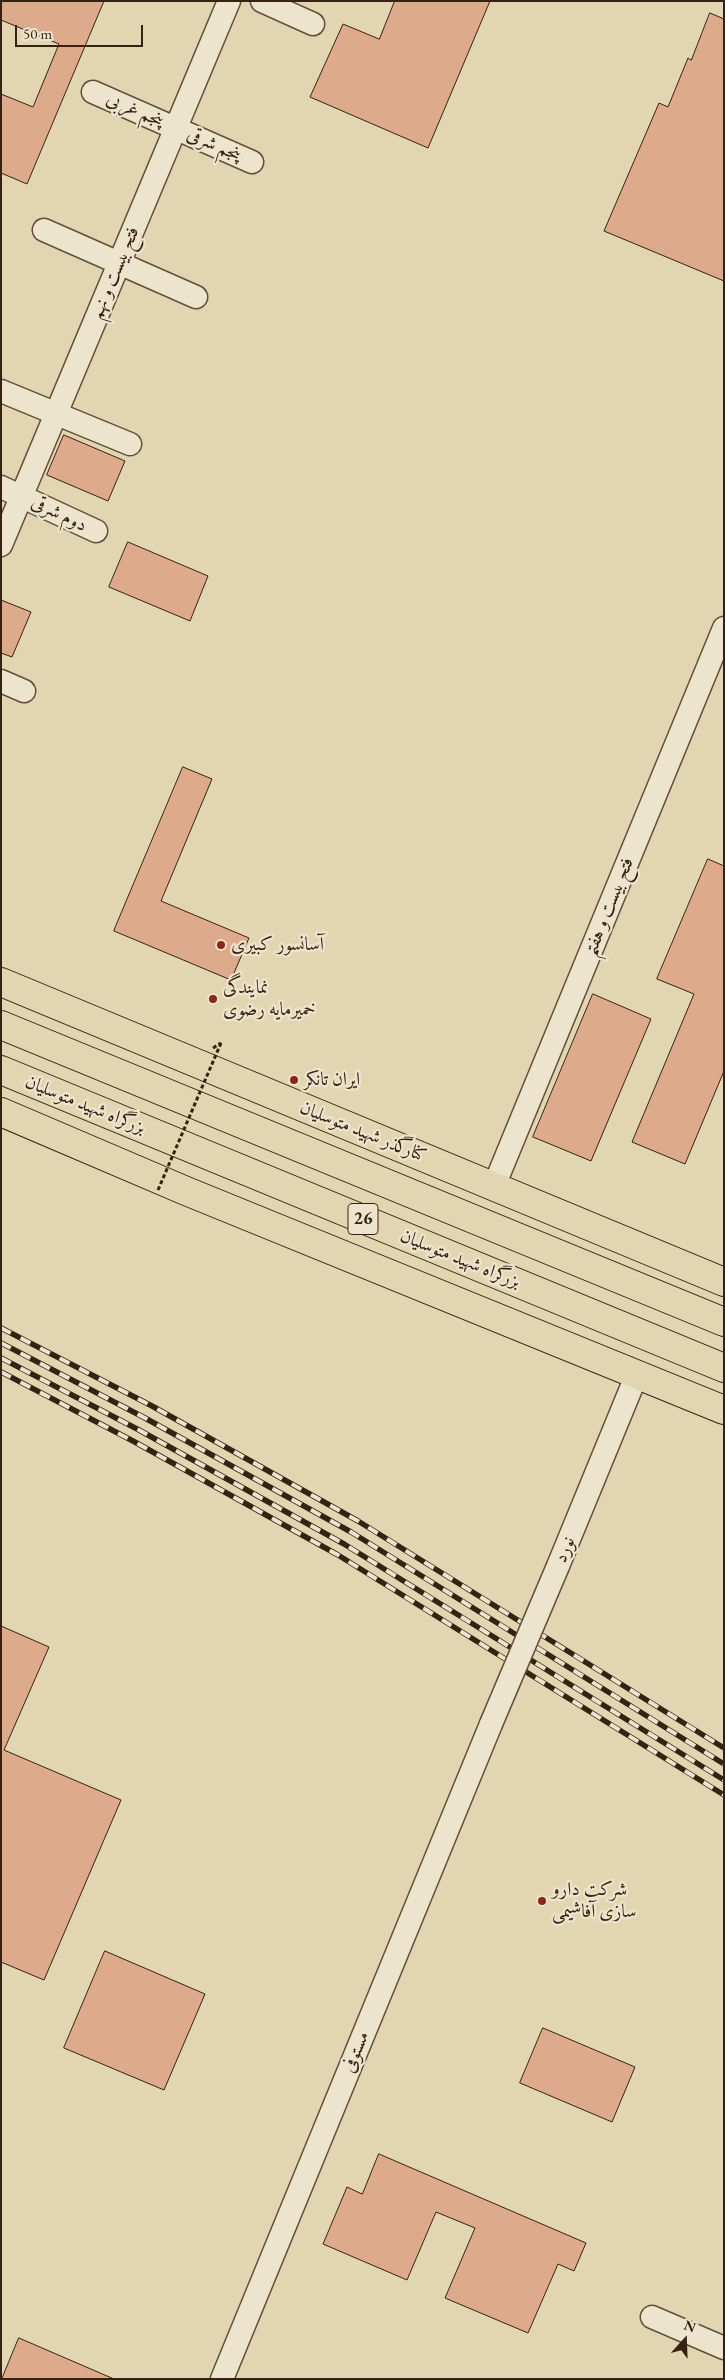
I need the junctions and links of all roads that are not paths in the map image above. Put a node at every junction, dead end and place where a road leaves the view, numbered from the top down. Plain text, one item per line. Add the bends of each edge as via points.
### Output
1 (230, 1) edge
2 (262, 1) edge
3 (313, 24) dead end
4 (93, 92) dead end
5 (176, 129) junction
6 (252, 162) dead end
7 (44, 230) dead end
8 (119, 264) junction
9 (196, 297) dead end
10 (1, 391) edge
11 (57, 413) junction
12 (130, 444) dead end
13 (1, 487) edge
14 (22, 496) junction
15 (96, 531) dead end
16 (1, 545) edge
17 (724, 628) edge
18 (1, 681) edge
19 (24, 691) dead end
20 (1, 982) edge
21 (1, 1025) edge
22 (1, 1070) edge
23 (1, 1112) edge
24 (494, 1186) junction
25 (724, 1282) edge
26 (724, 1322) edge
27 (724, 1368) edge
28 (637, 1374) junction
29 (724, 1410) edge
30 (491, 1724) joint
31 (652, 2317) dead end
32 (724, 2348) edge
33 (222, 2379) edge

1 - 5 street, فتح بیست و نهم
2 - 3 street
4 - 5 street, پنجم غربی
5 - 6 street, پنجم شرقی
5 - 8 street, فتح بیست و نهم
7 - 8 street
8 - 9 street
8 - 11 street, فتح بیست و نهم
10 - 11 street
11 - 12 street
11 - 14 street, فتح بیست و نهم
13 - 14 street, دوم شرقی
14 - 15 street, دوم شرقی
14 - 16 street, فتح بیست و نهم
17 - 24 street, فتح بیست و هفتم
18 - 19 street
20 - 24 main road, کنارگذر شهید متوسلیان
21 - 26 main road, 26
22 - 27 main road, بزرگراه شهید متوسلیان / 26
23 - 28 main road via 186,1191
24 - 25 main road, کنارگذر شهید متوسلیان
28 - 29 main road
28 - 30 street, نورد, bridge
30 - 33 street, مستوفی
31 - 32 street

